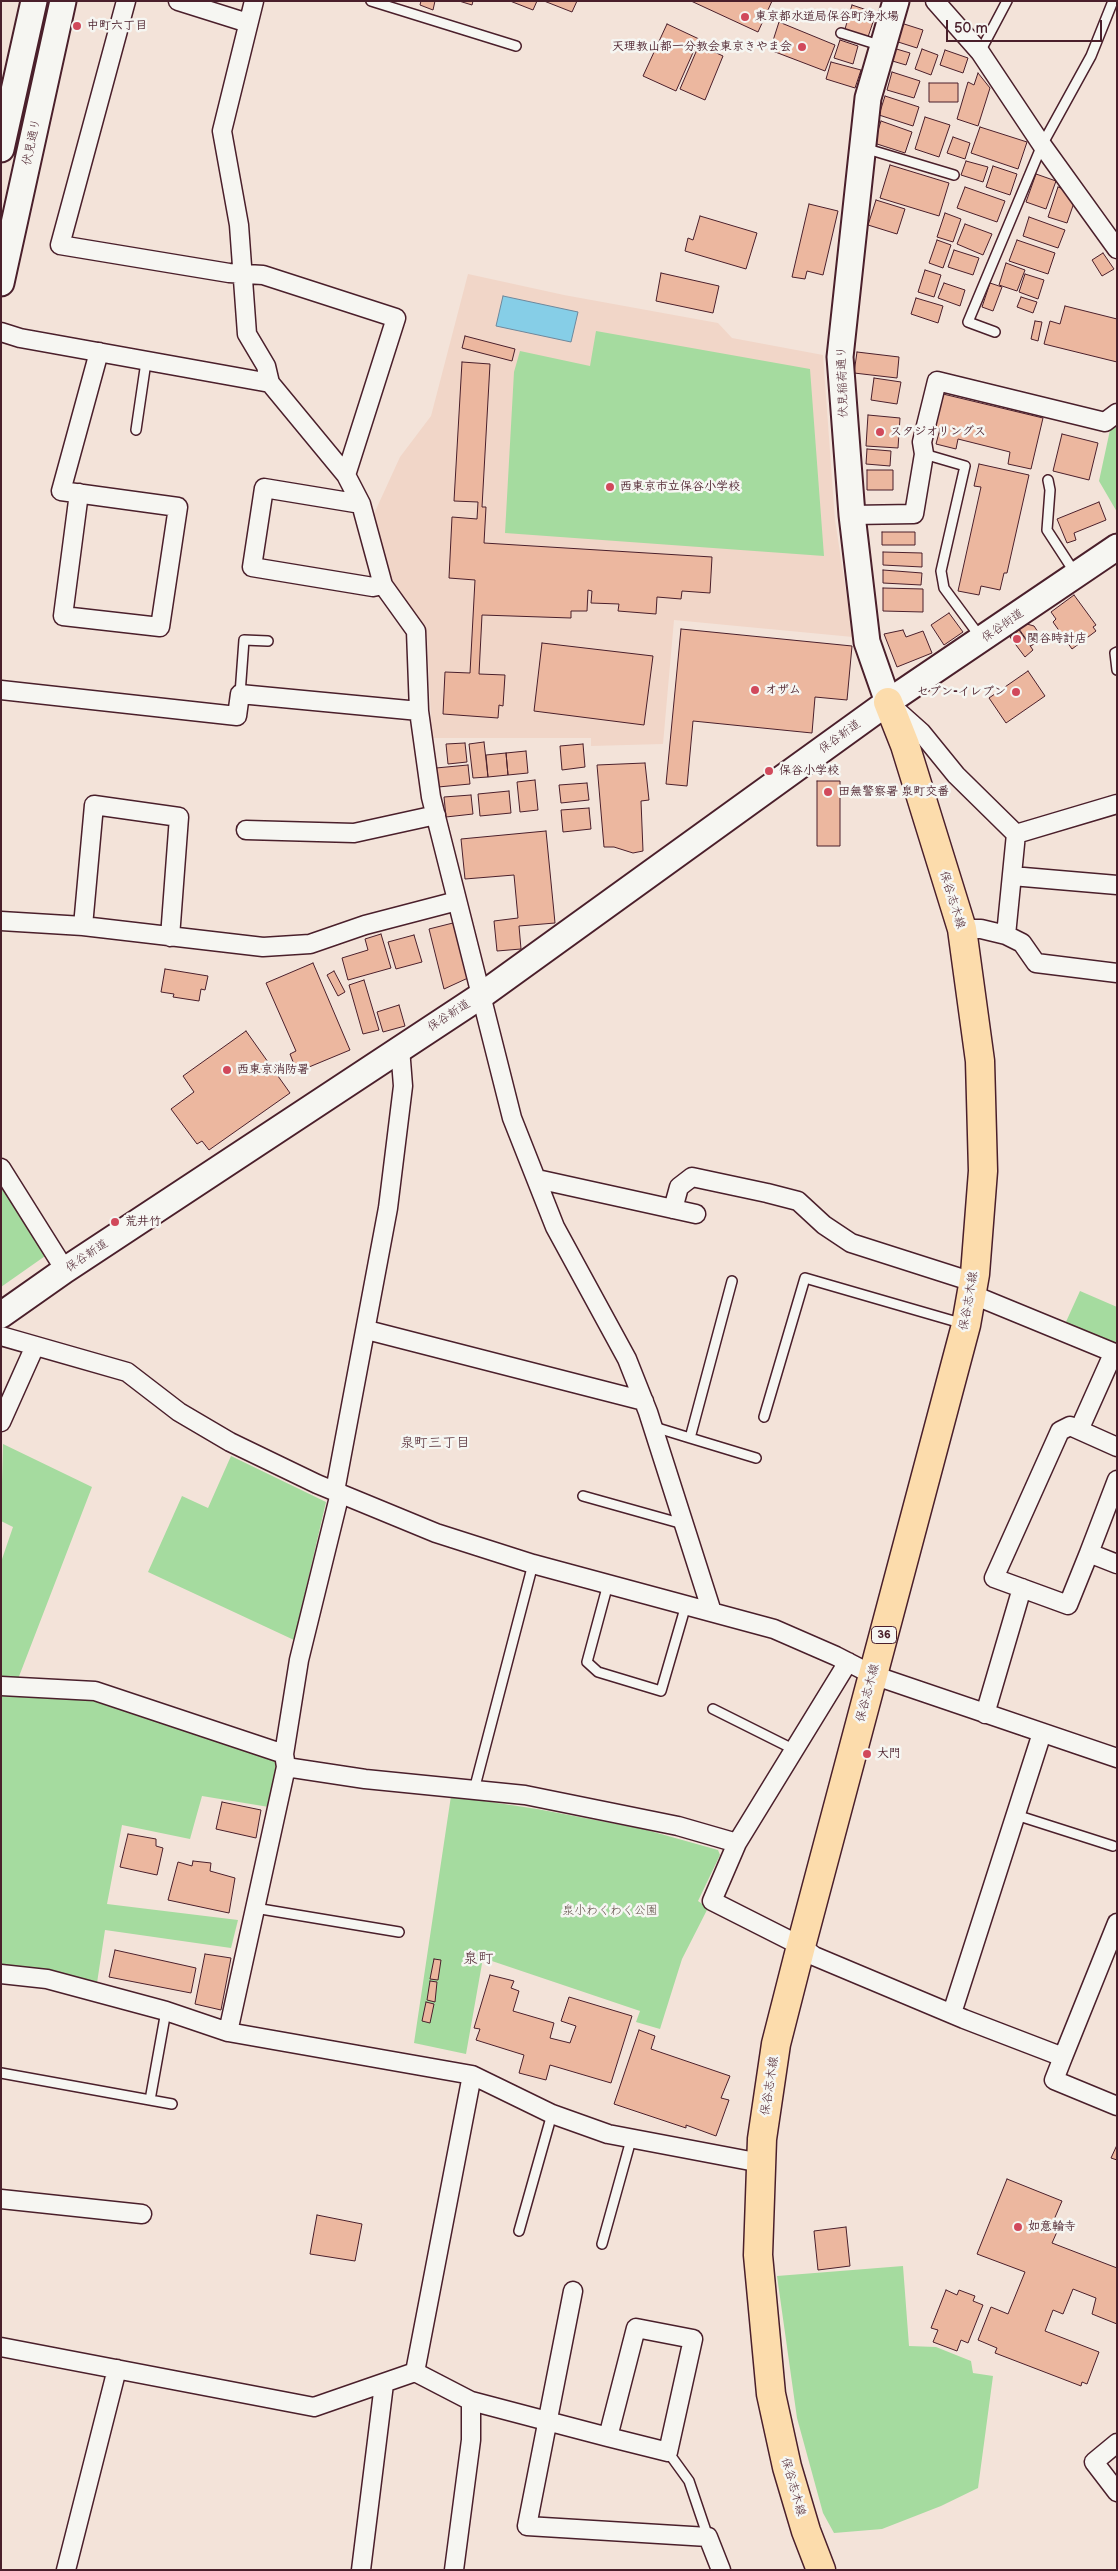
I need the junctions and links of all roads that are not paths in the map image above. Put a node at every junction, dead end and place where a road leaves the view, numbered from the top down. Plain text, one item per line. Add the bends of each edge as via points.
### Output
1 (34, 1) edge
2 (63, 1) edge
3 (126, 1) edge
4 (178, 1) edge
5 (254, 1) edge
6 (371, 1) edge
7 (896, 1) edge
8 (935, 1) edge
9 (1007, 1) edge
10 (1113, 1) edge
11 (248, 23) junction
12 (840, 33) dead end
13 (516, 46) dead end
14 (882, 46) junction
15 (980, 52) junction
16 (1042, 145) junction
17 (863, 148) junction
18 (1, 149) edge
19 (954, 175) dead end
20 (1117, 249) edge
21 (243, 274) junction
22 (1, 283) edge
23 (1, 332) edge
24 (995, 332) dead end
25 (99, 352) junction
26 (146, 362) junction
27 (270, 383) junction
28 (1117, 413) edge
29 (136, 430) dead end
30 (924, 454) junction
31 (346, 475) junction
32 (1048, 480) dead end
33 (79, 493) junction
34 (361, 504) junction
35 (852, 515) junction
36 (1117, 547) edge
37 (1076, 575) junction
38 (383, 585) junction
39 (982, 640) junction
40 (268, 641) dead end
41 (1117, 652) edge
42 (1117, 670) edge
43 (1, 690) edge
44 (240, 694) junction
45 (888, 702) junction
46 (420, 711) junction
47 (1117, 804) edge
48 (436, 815) junction
49 (246, 830) dead end
50 (1016, 834) junction
51 (1012, 876) junction
52 (1117, 885) edge
53 (457, 901) junction
54 (1, 921) edge
55 (83, 926) junction
56 (962, 929) junction
57 (1006, 935) junction
58 (170, 937) junction
59 (1117, 973) edge
60 (482, 995) junction
61 (400, 1048) junction
62 (1, 1168) edge
63 (538, 1179) junction
64 (672, 1209) junction
65 (696, 1214) dead end
66 (65, 1270) junction
67 (732, 1282) dead end
68 (972, 1288) junction
69 (1, 1315) edge
70 (966, 1325) junction
71 (366, 1330) junction
72 (1, 1336) edge
73 (35, 1346) junction
74 (1115, 1354) edge
75 (644, 1401) junction
76 (764, 1417) dead end
77 (1, 1422) edge
78 (651, 1426) junction
79 (1079, 1430) junction
80 (690, 1438) junction
81 (1117, 1447) edge
82 (756, 1458) dead end
83 (1117, 1480) edge
84 (338, 1492) junction
85 (583, 1496) dead end
86 (683, 1524) junction
87 (1089, 1552) junction
88 (533, 1564) junction
89 (1117, 1564) edge
90 (608, 1584) junction
91 (1022, 1588) junction
92 (686, 1605) junction
93 (712, 1612) junction
94 (848, 1662) junction
95 (873, 1675) junction
96 (1, 1686) edge
97 (713, 1709) dead end
98 (985, 1714) junction
99 (1042, 1734) junction
100 (795, 1750) junction
101 (1117, 1758) edge
102 (285, 1760) junction
103 (474, 1790) junction
104 (1016, 1815) junction
105 (737, 1843) junction
106 (1113, 1846) dead end
107 (255, 1908) junction
108 (1117, 1923) edge
109 (399, 1932) dead end
110 (801, 1946) junction
111 (1, 1974) edge
112 (166, 2011) junction
113 (952, 2013) junction
114 (228, 2032) junction
115 (1063, 2057) junction
116 (1, 2073) edge
117 (472, 2075) junction
118 (150, 2100) junction
119 (172, 2104) dead end
120 (1117, 2106) edge
121 (552, 2114) junction
122 (630, 2140) junction
123 (761, 2164) junction
124 (1, 2199) edge
125 (142, 2214) dead end
126 (519, 2231) dead end
127 (602, 2244) dead end
128 (573, 2291) dead end
129 (1, 2348) edge
130 (117, 2369) junction
131 (415, 2372) junction
132 (384, 2384) junction
133 (471, 2401) junction
134 (547, 2421) junction
135 (608, 2437) junction
136 (1117, 2443) edge
137 (668, 2452) junction
138 (1117, 2492) edge
139 (708, 2537) junction
140 (66, 2570) edge
141 (361, 2570) edge
142 (454, 2570) edge
143 (721, 2570) edge
144 (821, 2570) edge

1 - 18 main road
2 - 22 main road, 伏見通り
3 - 21 street via 60,245
4 - 11 street
5 - 11 street
6 - 13 lane
7 - 14 main road, 伏見稲荷通り
8 - 15 street
9 - 15 lane
10 - 16 lane via 1091,56
11 - 21 street via 222,131 239,225
12 - 14 lane
14 - 17 main road, 伏見稲荷通り via 868,98
15 - 16 street
16 - 20 street
16 - 24 lane via 968,322
17 - 19 lane
17 - 35 main road, 伏見稲荷通り via 840,357
21 - 27 street via 247,334 266,366
21 - 31 street via 263,275 396,318
23 - 25 street
25 - 26 street
25 - 33 street via 61,491
26 - 27 street
26 - 29 lane
27 - 31 street
28 - 30 street via 1105,422 937,380 922,442
30 - 35 street via 914,514
30 - 39 lane via 965,466 941,571 944,588
31 - 34 street
32 - 37 lane via 1047,530
33 - 33 street via 63,616 160,626 178,507
34 - 38 street
34 - 38 street via 264,488 252,567 373,587
35 - 45 main road, 伏見稲荷通り via 867,642
36 - 37 main road, 保谷街道
37 - 39 main road, 保谷街道
38 - 46 street via 416,631
39 - 45 main road, 保谷街道
40 - 44 lane via 244,640
41 - 42 lane
43 - 44 street via 237,716
44 - 46 street
45 - 50 street via 921,732 956,775
45 - 56 main road, 保谷志木線 / 36 via 905,745
45 - 60 main road, 保谷新道
46 - 48 street
47 - 50 street
48 - 49 street via 354,833
48 - 53 street
50 - 51 street
51 - 52 street
51 - 57 street
53 - 58 street via 365,925 310,944 262,947
53 - 60 street
54 - 55 street
55 - 58 street
55 - 58 street via 94,806 178,817
56 - 57 street via 981,929
56 - 68 main road, 保谷志木線 / 36 via 976,1018 983,1115 983,1171
57 - 59 street via 1022,943 1036,963
60 - 61 main road, 保谷新道
60 - 63 street via 512,1118
61 - 66 main road, 保谷新道
61 - 71 street via 401,1105 388,1208
62 - 66 street
63 - 64 street
63 - 75 street via 555,1227 627,1359
64 - 65 street
64 - 68 street via 678,1187 692,1177 798,1201 824,1225 851,1243
66 - 69 main road, 保谷新道
67 - 80 lane
68 - 70 main road, 保谷志木線 / 36
68 - 74 street
70 - 76 lane via 805,1278
70 - 95 main road, 保谷志木線 / 36
71 - 75 street
71 - 84 street
72 - 73 street
73 - 77 street
73 - 84 street via 127,1372 179,1412 230,1442
74 - 79 street
75 - 78 street
78 - 80 lane
78 - 86 street
79 - 81 street
79 - 91 street via 1070,1426 1060,1431 994,1578
80 - 82 lane
83 - 87 street
84 - 88 street via 436,1533
84 - 102 street via 299,1660
85 - 86 lane
86 - 93 street
87 - 89 street
87 - 91 street via 1068,1604
88 - 90 street
88 - 103 lane
90 - 92 street
90 - 92 lane via 588,1662 598,1672 661,1691
91 - 98 street
92 - 93 street
93 - 94 street via 774,1629
94 - 95 street
94 - 100 street
95 - 98 street
95 - 110 main road, 保谷志木線 / 36
96 - 102 street via 95,1691
97 - 100 lane
98 - 99 street
99 - 101 street
99 - 104 street
100 - 105 street
102 - 103 street via 365,1778
102 - 107 street
103 - 105 street via 544,1799 678,1826
104 - 106 lane
104 - 113 street
105 - 110 street via 712,1901
107 - 109 lane
107 - 114 street
108 - 115 street
110 - 113 street via 814,1956
110 - 123 main road, 保谷志木線 / 36 via 776,2044
111 - 112 street via 47,1978
112 - 114 street
112 - 118 lane
113 - 115 street
114 - 117 street
115 - 120 street via 1054,2080
116 - 118 lane
117 - 121 street
117 - 131 street
118 - 119 lane
121 - 122 street
121 - 126 lane
122 - 123 street
122 - 127 lane
123 - 144 main road, 保谷志木線 / 36 via 758,2255 771,2394 787,2467
124 - 125 street
128 - 134 street
129 - 130 street
130 - 132 street via 314,2407
130 - 140 street
131 - 132 street
131 - 133 street
132 - 141 street
133 - 134 street
133 - 142 street via 471,2440
134 - 135 street
134 - 139 street via 527,2526
135 - 137 street
135 - 137 street via 636,2328 693,2340
136 - 138 street via 1094,2462
137 - 139 lane via 689,2481
139 - 143 street

